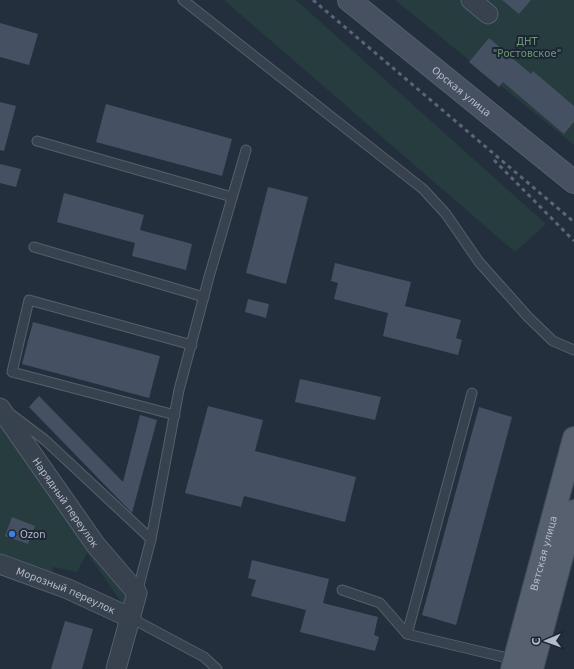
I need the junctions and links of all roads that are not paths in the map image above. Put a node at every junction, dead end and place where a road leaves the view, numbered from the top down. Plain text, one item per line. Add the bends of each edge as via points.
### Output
1 (183, 0) edge
2 (349, 0) edge
3 (471, 0) edge
4 (488, 14) dead end
5 (37, 141) dead end
6 (246, 150) dead end
7 (574, 182) edge
8 (232, 196) junction
9 (34, 247) dead end
10 (204, 297) junction
11 (192, 345) junction
12 (574, 350) edge
13 (472, 393) dead end
14 (0, 407) edge
15 (175, 415) junction
16 (574, 438) edge
17 (574, 511) edge
18 (151, 539) junction
19 (0, 564) edge
20 (342, 590) dead end
21 (137, 593) junction
22 (131, 618) junction
23 (407, 634) junction
24 (523, 665) edge
25 (116, 669) edge
26 (217, 669) edge

1 - 12 lane via 423,189 446,214 479,262 528,317 553,341
2 - 7 main road, Орская улица
3 - 4 street
5 - 8 lane
6 - 8 lane
8 - 10 lane
9 - 10 lane
10 - 11 lane
11 - 15 lane
11 - 15 lane via 29,300 12,372
13 - 23 lane
14 - 18 lane via 45,440
14 - 21 street, Нарядный переулок via 96,544
15 - 18 lane
16 - 24 main road, Вятская улица
17 - 24 main road, Вятская улица
18 - 21 lane
19 - 22 street, Морозный переулок via 68,589
20 - 23 lane via 380,603
21 - 22 street
22 - 25 street
22 - 26 lane via 204,657
23 - 24 lane

